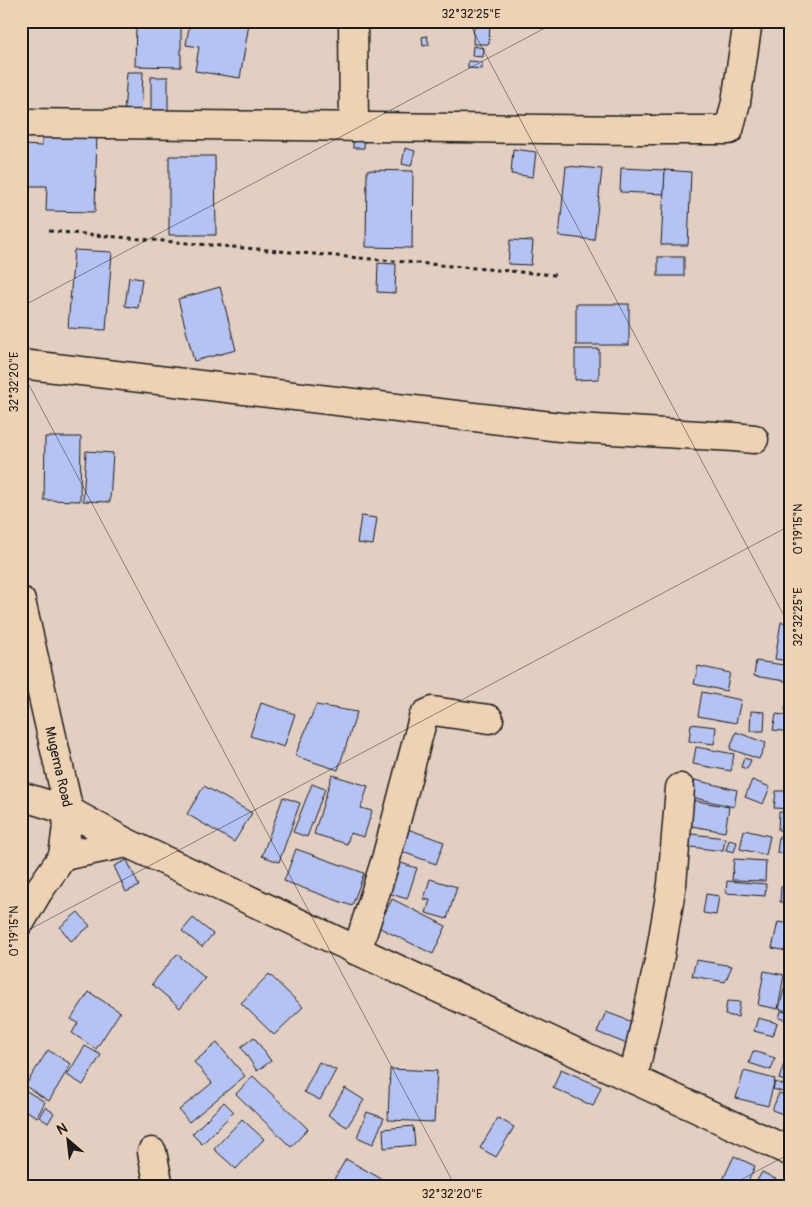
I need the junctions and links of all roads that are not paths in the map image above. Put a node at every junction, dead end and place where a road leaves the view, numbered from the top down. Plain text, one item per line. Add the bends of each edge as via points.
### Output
1 (353, 21) edge
2 (748, 21) edge
3 (21, 123) edge
4 (354, 127) junction
5 (21, 364) edge
6 (754, 439) dead end
7 (21, 602) edge
8 (489, 719) dead end
9 (680, 788) dead end
10 (21, 796) edge
11 (69, 811) junction
12 (126, 843) junction
13 (62, 856) junction
14 (21, 922) edge
15 (357, 950) junction
16 (633, 1080) junction
17 (152, 1152) dead end
18 (791, 1152) edge
19 (159, 1186) edge

1 - 4 street
2 - 4 street via 729,130
3 - 4 street
5 - 6 street via 560,427
7 - 11 street, Mugema Road
8 - 15 street via 433,711 423,718 386,859
9 - 16 street via 672,884
10 - 11 street
11 - 12 street
11 - 13 street, Mugema Road
12 - 13 street
12 - 15 street
13 - 14 street, Mugema Road
15 - 16 street
16 - 18 street
17 - 19 street

